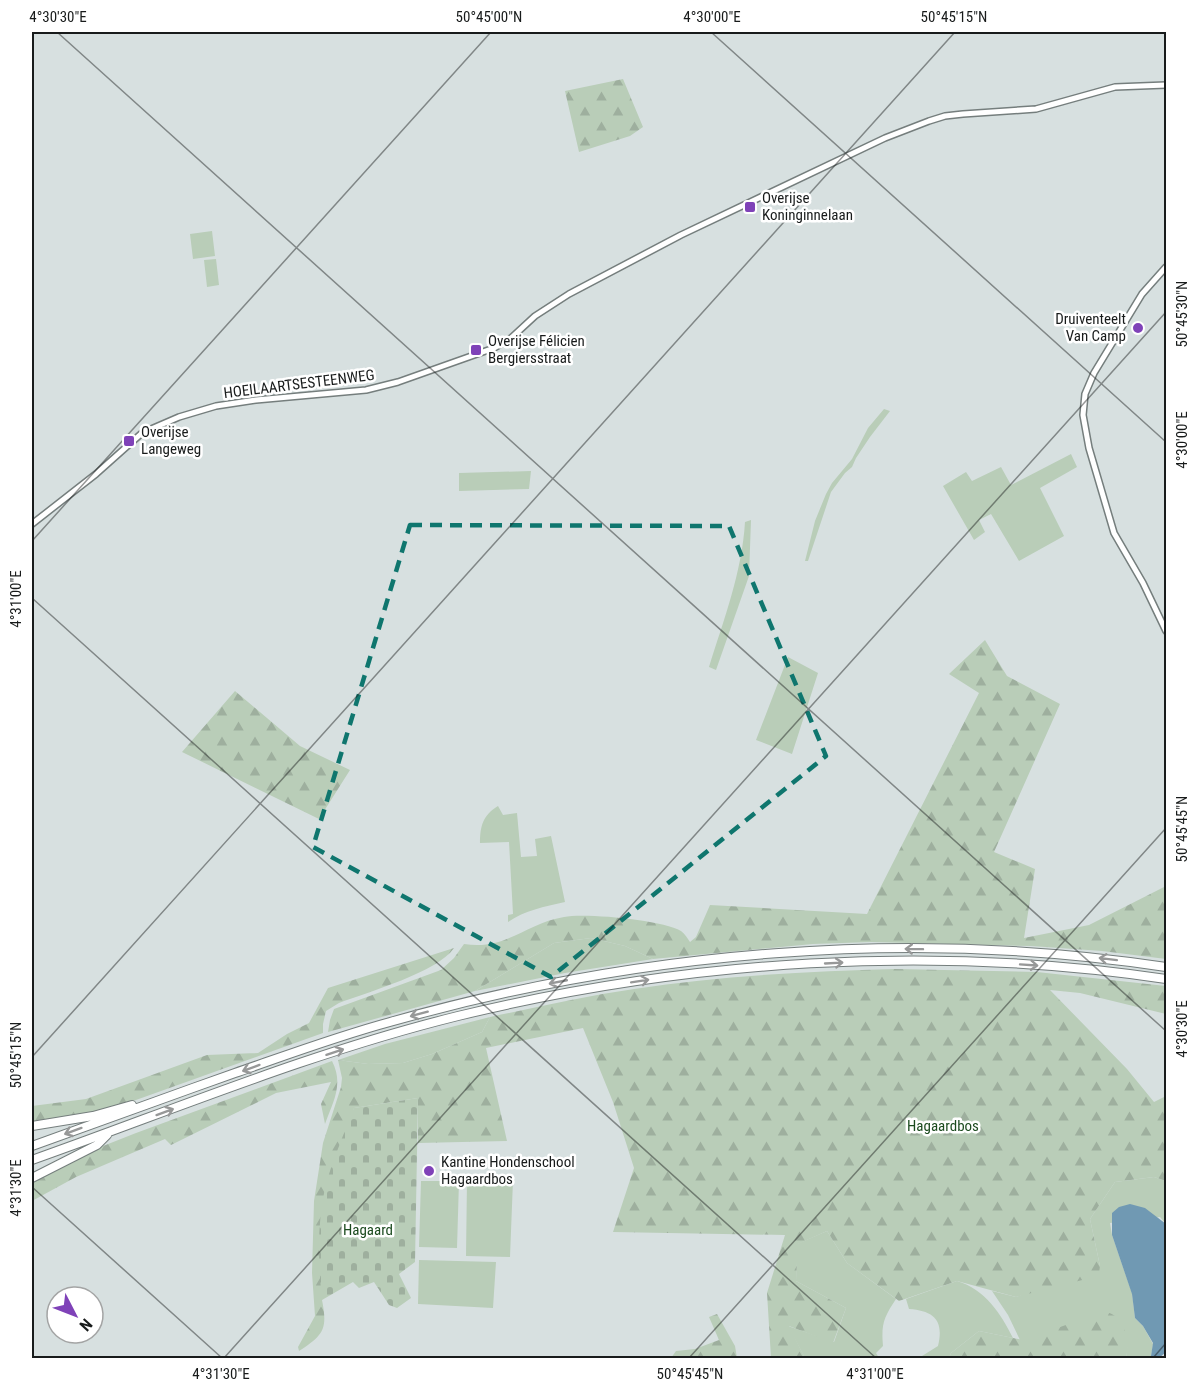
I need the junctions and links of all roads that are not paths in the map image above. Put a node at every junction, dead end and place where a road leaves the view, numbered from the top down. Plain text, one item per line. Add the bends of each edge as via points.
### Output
1 (1167, 85) edge
2 (1167, 267) edge
3 (32, 524) edge
4 (1167, 631) edge
5 (1167, 967) edge
6 (1167, 979) edge
7 (147, 1104) junction
8 (32, 1126) edge
9 (110, 1132) junction
10 (32, 1146) edge
11 (32, 1160) edge
12 (32, 1178) edge

1 - 3 street, HOEILAARTSESTEENWEG via 1114,87 1036,109 945,116 885,138 681,235 570,294 494,348 366,390 216,406 150,428
2 - 4 street via 1142,294 1094,373 1085,394 1083,415 1114,532
5 -> 7 highway via 1024,952 894,948 657,965 516,990 388,1022
9 -> 6 highway via 390,1035 529,1000 653,979 895,961 1024,964
7 - 8 highway
7 -> 10 highway
9 - 11 highway
9 - 12 highway via 97,1145

